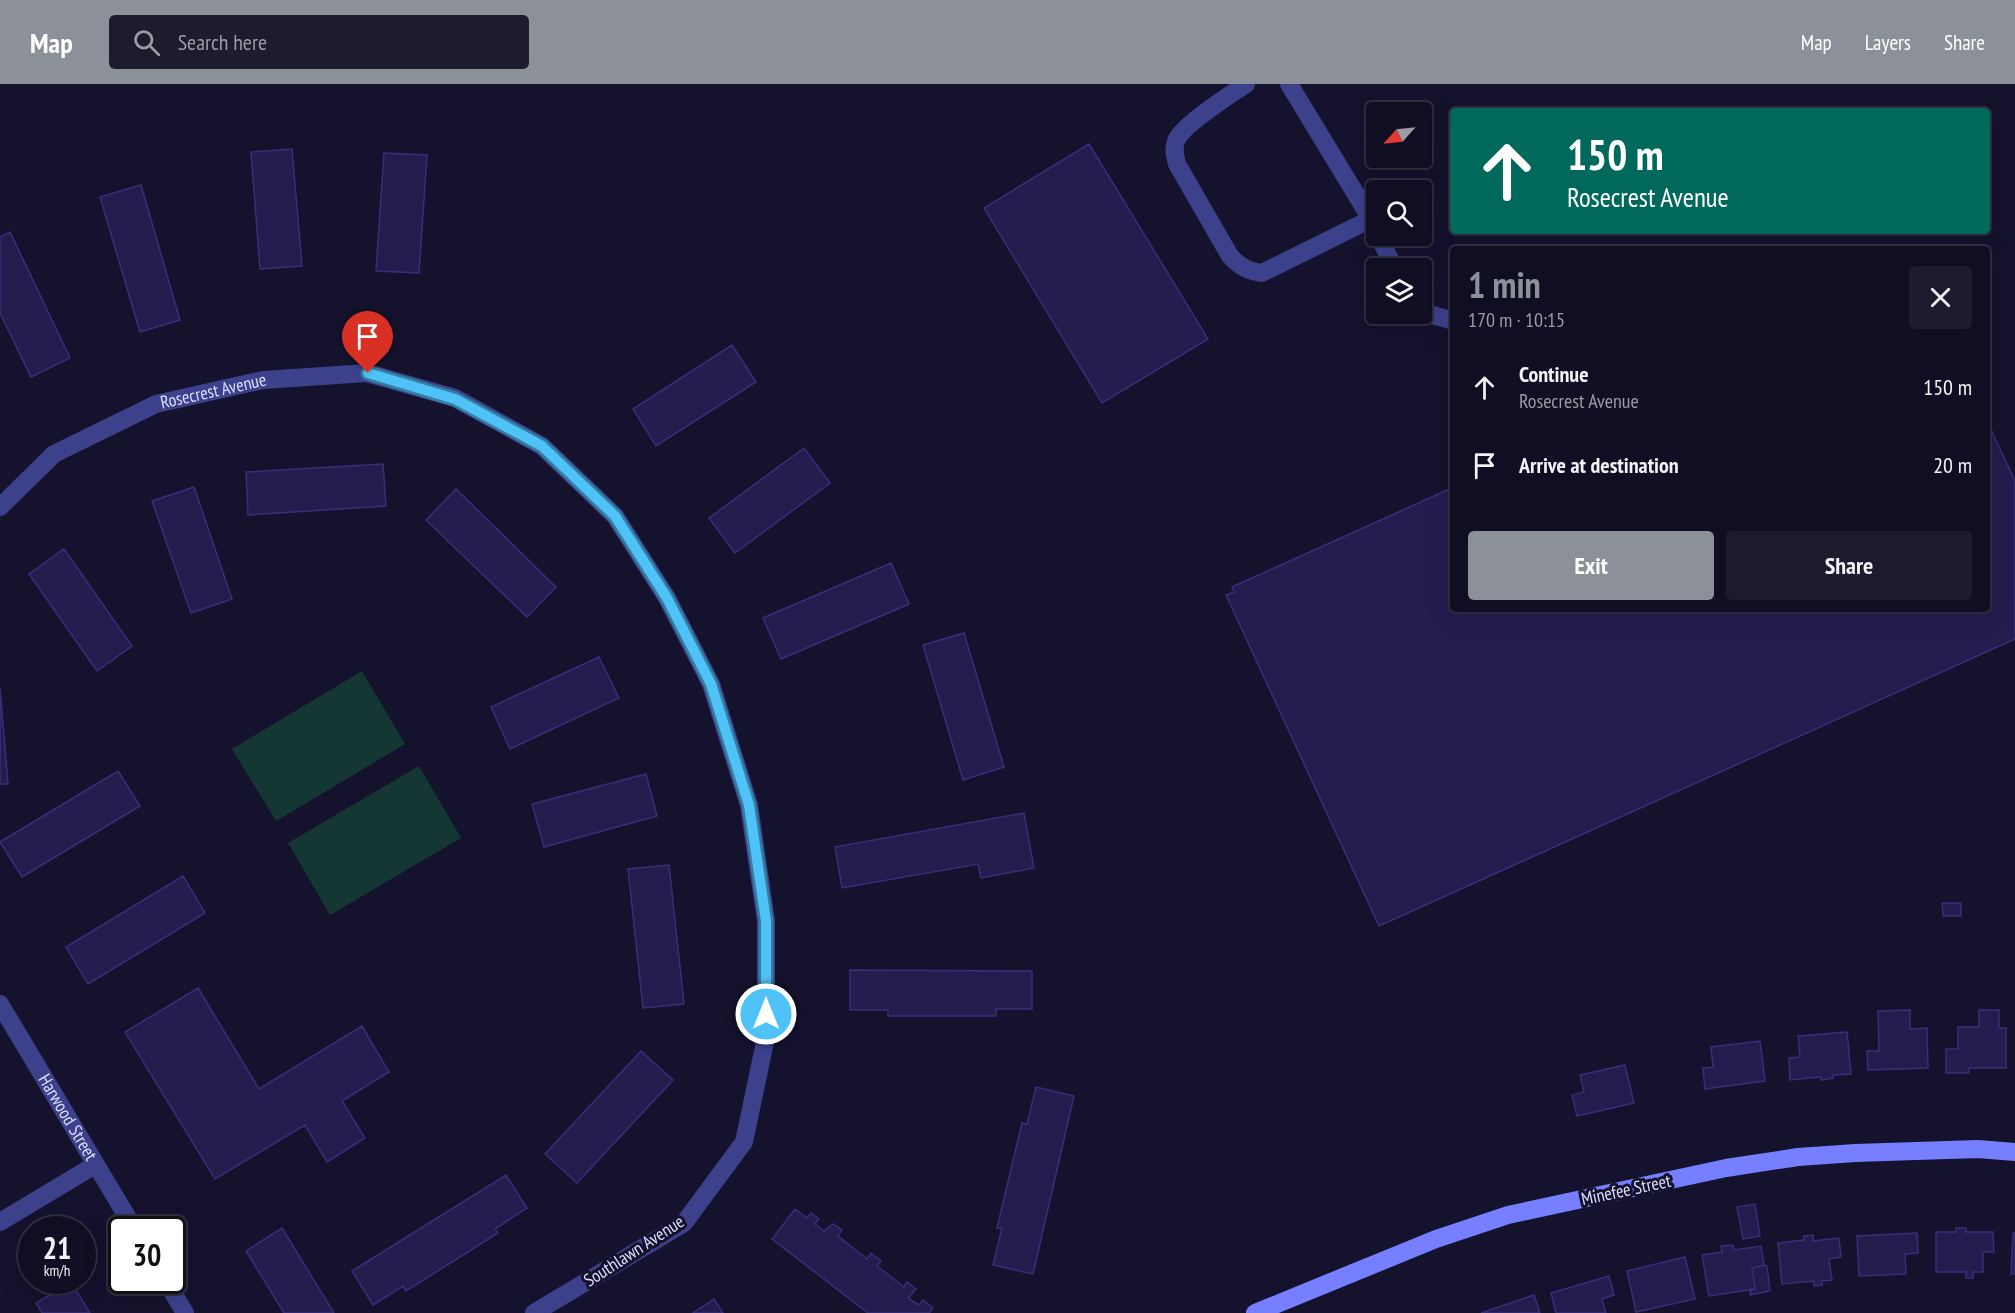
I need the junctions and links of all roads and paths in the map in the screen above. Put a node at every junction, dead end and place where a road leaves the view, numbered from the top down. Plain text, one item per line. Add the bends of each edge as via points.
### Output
1 (1246, 84) edge
2 (1289, 84) edge
3 (1366, 212) edge
4 (1366, 233) edge
5 (1432, 315) edge
6 (1450, 320) edge
7 (455, 399) joint
8 (0, 507) edge
9 (0, 1004) edge
10 (2015, 1152) edge
11 (95, 1165) junction
12 (126, 1216) edge
13 (0, 1222) edge
14 (174, 1294) edge
15 (185, 1313) edge
16 (534, 1313) edge
17 (1255, 1313) edge

1 - 4 street via 1185,128 1175,142 1177,164 1230,256 1239,266 1262,273
2 - 3 street
5 - 6 street
7 - 8 street, Rosecrest Avenue via 368,373 263,380 156,404 54,454
7 - 16 street, Southlawn Avenue via 542,446 615,516 667,598 711,684 749,805 766,921 766,1037 744,1142 684,1223
9 - 11 street, Harwood Street
10 - 17 street, Minefee Street via 1978,1149 1856,1153 1798,1157 1715,1171 1508,1215 1436,1239
11 - 12 street, Harwood Street
11 - 13 street
14 - 15 street

